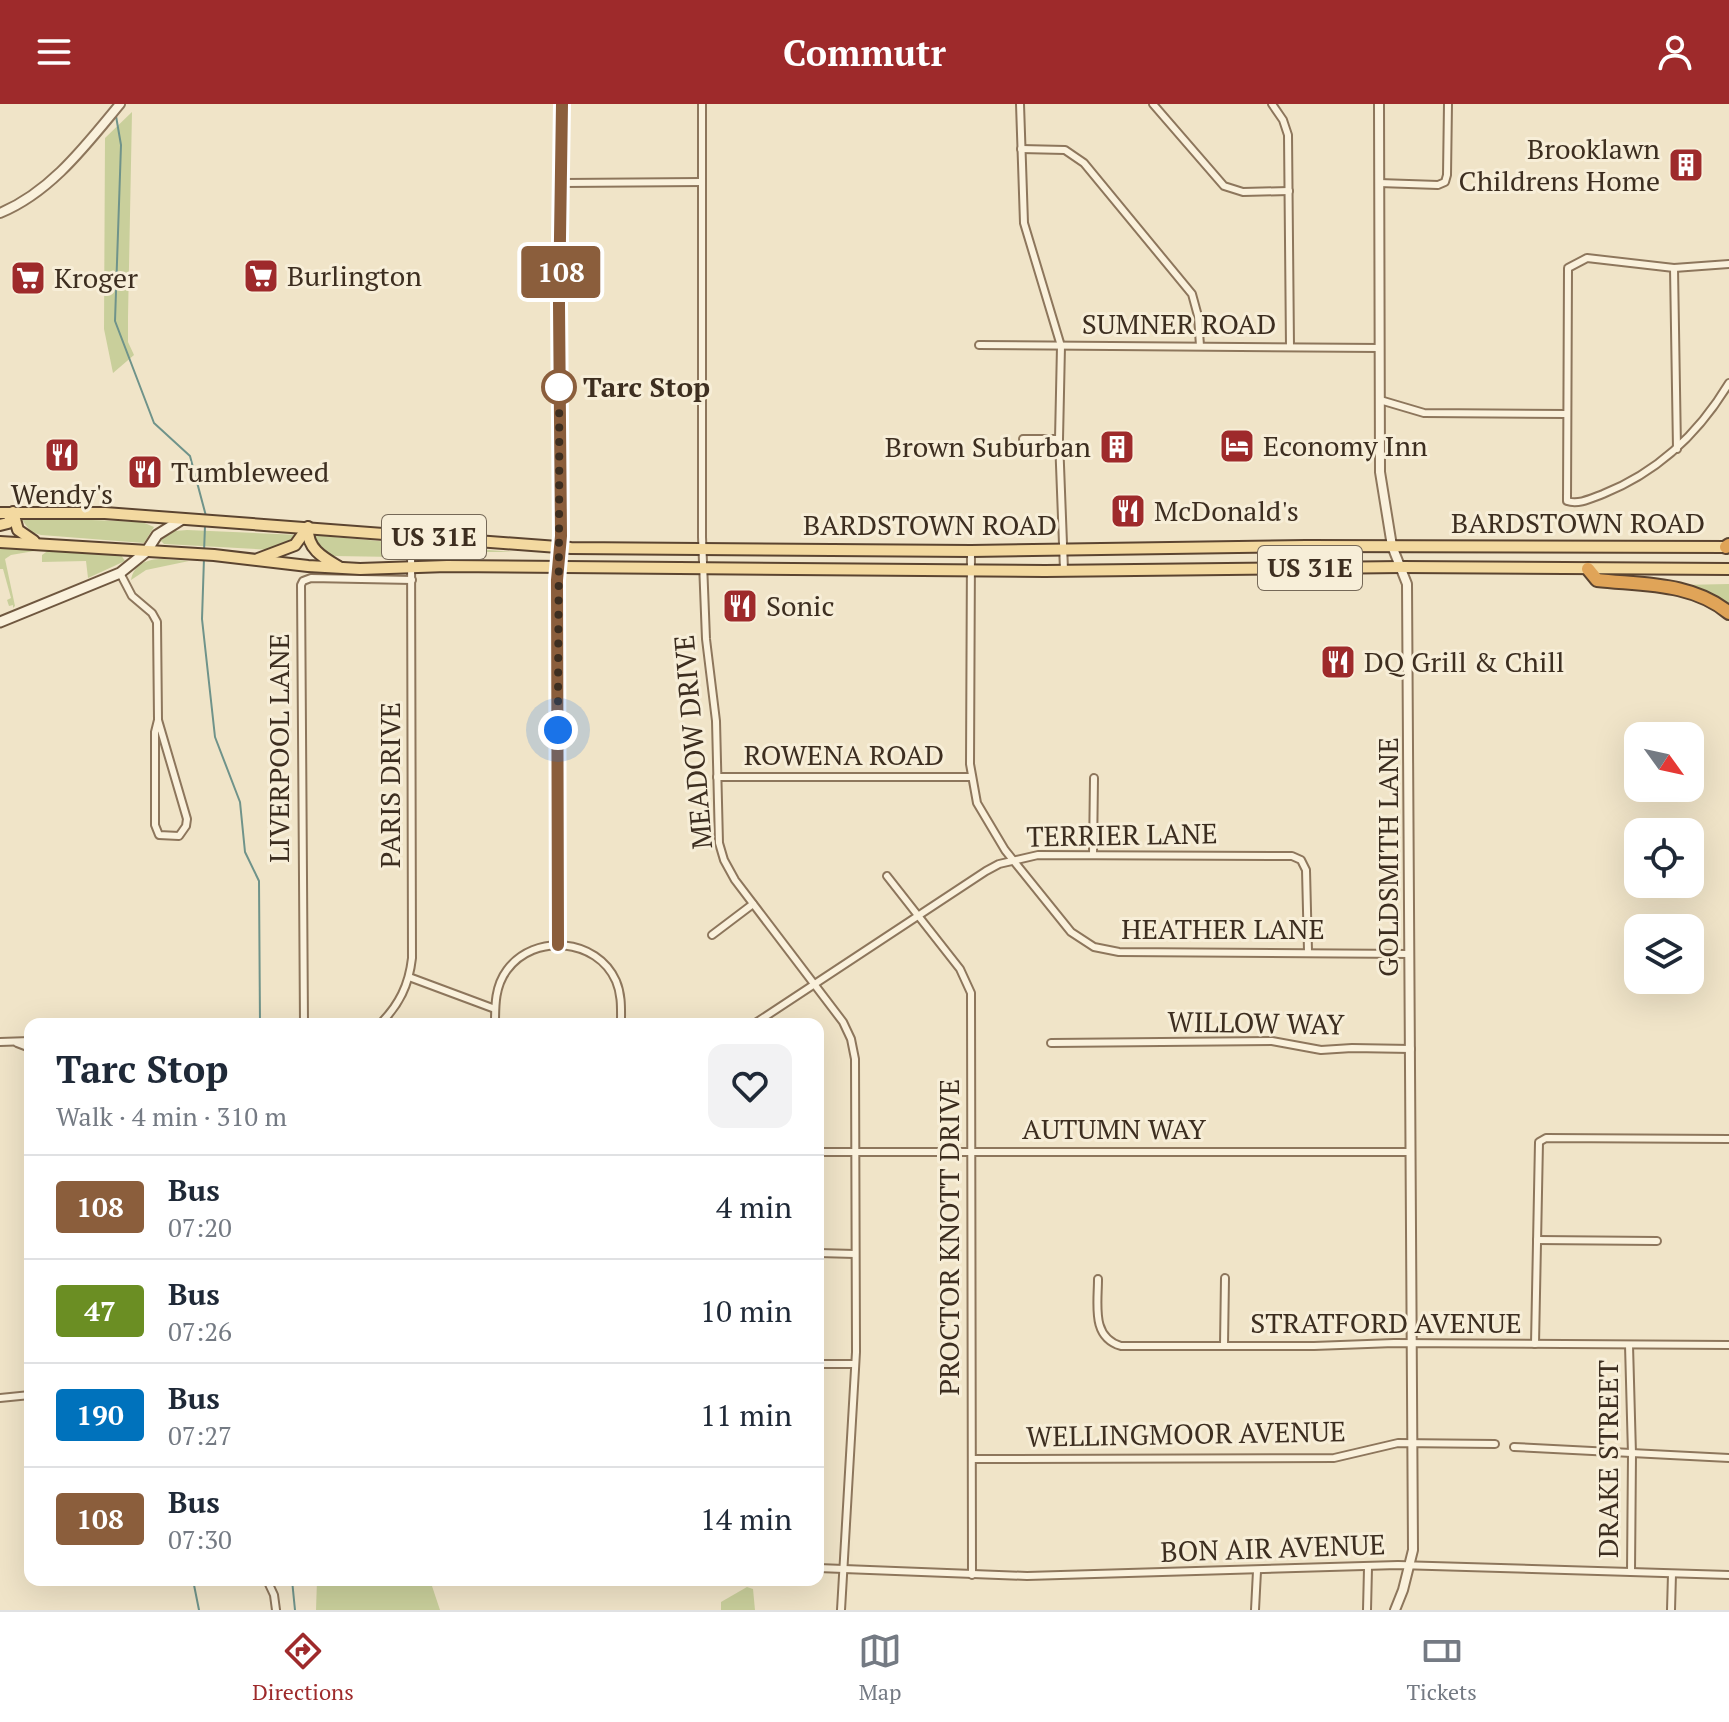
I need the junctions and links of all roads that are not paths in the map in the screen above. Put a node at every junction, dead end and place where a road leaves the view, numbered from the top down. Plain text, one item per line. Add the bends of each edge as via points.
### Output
1 (120, 104) edge
2 (562, 104) edge
3 (702, 104) edge
4 (1020, 104) edge
5 (1153, 104) edge
6 (1272, 104) edge
7 (1379, 104) edge
8 (1448, 104) edge
9 (1021, 149) junction
10 (702, 182) junction
11 (563, 183) junction
12 (1379, 183) junction
13 (1289, 191) junction
14 (0, 213) edge
15 (1729, 264) edge
16 (1674, 268) junction
17 (979, 345) dead end
18 (1061, 346) junction
19 (1200, 346) junction
20 (1290, 347) junction
21 (1380, 348) junction
22 (1729, 383) edge
23 (1380, 400) junction
24 (1567, 414) junction
25 (1023, 439) dead end
26 (1059, 439) junction
27 (1677, 449) junction
28 (13, 512) junction
29 (0, 513) edge
30 (185, 520) junction
31 (0, 525) edge
32 (308, 527) junction
33 (411, 535) junction
34 (0, 542) edge
35 (37, 543) junction
36 (1392, 546) junction
37 (560, 547) junction
38 (1728, 547) edge
39 (703, 548) junction
40 (1198, 549) junction
41 (1064, 550) junction
42 (971, 551) junction
43 (146, 552) junction
44 (257, 560) junction
45 (559, 567) junction
46 (704, 567) junction
47 (1402, 567) junction
48 (341, 568) junction
49 (412, 568) junction
50 (1588, 569) junction
51 (1729, 569) edge
52 (971, 570) junction
53 (1193, 570) junction
54 (1064, 571) junction
55 (120, 573) junction
56 (412, 580) junction
57 (1729, 613) edge
58 (0, 622) edge
59 (158, 720) junction
60 (717, 777) junction
61 (972, 777) junction
62 (1094, 778) dead end
63 (1093, 854) junction
64 (1014, 860) junction
65 (887, 876) dead end
66 (753, 904) junction
67 (918, 916) junction
68 (712, 935) dead end
69 (558, 945) junction
70 (1308, 951) junction
71 (1410, 954) junction
72 (409, 977) junction
73 (816, 984) junction
74 (495, 1009) junction
75 (304, 1018) edge
76 (385, 1018) edge
77 (495, 1018) edge
78 (621, 1018) edge
79 (763, 1018) edge
80 (24, 1041) edge
81 (0, 1042) edge
82 (13, 1042) junction
83 (1051, 1043) dead end
84 (24, 1046) edge
85 (1411, 1049) junction
86 (1729, 1139) edge
87 (824, 1152) edge
88 (856, 1152) junction
89 (971, 1152) junction
90 (1411, 1152) junction
91 (1537, 1240) junction
92 (1657, 1241) dead end
93 (824, 1253) edge
94 (855, 1254) junction
95 (1225, 1278) dead end
96 (1098, 1279) dead end
97 (1412, 1344) junction
98 (1535, 1344) junction
99 (1224, 1345) junction
100 (1629, 1345) junction
101 (1729, 1345) edge
102 (824, 1364) edge
103 (855, 1364) junction
104 (24, 1396) edge
105 (0, 1398) edge
106 (1413, 1443) junction
107 (1495, 1444) dead end
108 (1514, 1447) dead end
109 (1632, 1454) junction
110 (1729, 1458) edge
111 (973, 1459) junction
112 (1411, 1566) junction
113 (824, 1568) edge
114 (1368, 1568) junction
115 (844, 1570) junction
116 (1257, 1571) junction
117 (1631, 1572) junction
118 (1672, 1574) junction
119 (972, 1575) junction
120 (1729, 1575) edge
121 (270, 1586) edge
122 (276, 1610) edge
123 (841, 1610) edge
124 (1255, 1610) edge
125 (1367, 1610) edge
126 (1395, 1610) edge
127 (1671, 1610) edge

1 - 14 street via 52,179
2 - 11 street
3 - 10 street, MEADOW DRIVE
4 - 9 street
5 - 13 street via 1224,186 1243,192
6 - 13 street via 1288,135
7 - 12 street, GOLDSMITH LANE
8 - 12 street via 1445,182
9 - 18 street via 1024,223
9 - 19 street via 1065,150 1084,163 1192,294
10 - 11 street
10 - 39 street, MEADOW DRIVE
11 - 37 street
12 - 21 street, GOLDSMITH LANE
13 - 20 street
15 - 16 street
16 - 24 street via 1587,258 1568,268
16 - 27 street
17 - 18 street, SUMNER ROAD
18 - 19 street, SUMNER ROAD
18 - 26 street
19 - 20 street, SUMNER ROAD
20 - 21 street, SUMNER ROAD
21 - 23 street, GOLDSMITH LANE
22 - 27 street
23 - 24 street via 1424,413
23 - 36 street, GOLDSMITH LANE via 1380,472
24 - 27 street via 1567,501 1615,489
25 - 26 street
26 - 41 street
28 - 29 main road, US 31E
28 - 30 main road, US 31E
28 - 31 main road via 8,523
28 - 35 main road via 18,530
30 - 32 main road, BARDSTOWN ROAD / US 31E
30 - 43 main road via 157,535
32 - 33 main road, BARDSTOWN ROAD / US 31E
32 - 44 main road via 295,545
32 - 48 main road via 310,544
33 - 37 main road, BARDSTOWN ROAD / US 31E
33 - 49 street, PARIS DRIVE
34 - 35 main road, US 31E
35 - 43 main road, US 31E
36 - 38 main road, BARDSTOWN ROAD / US 31E
36 - 40 main road, BARDSTOWN ROAD / US 31E
36 - 47 street, GOLDSMITH LANE
37 - 39 main road, BARDSTOWN ROAD / US 31E
37 - 45 street
39 - 42 main road, BARDSTOWN ROAD / US 31E
39 - 46 street, MEADOW DRIVE
40 - 41 main road, BARDSTOWN ROAD / US 31E
40 - 53 main road
41 - 42 main road, BARDSTOWN ROAD / US 31E
41 - 54 street
42 - 52 street, HEATHER LANE
43 - 44 main road, BARDSTOWN ROAD / US 31E
43 - 55 main road
44 - 48 main road, BARDSTOWN ROAD / US 31E
45 - 46 main road, BARDSTOWN ROAD / US 31E
45 - 49 main road, BARDSTOWN ROAD / US 31E
45 - 69 street
46 - 52 main road, BARDSTOWN ROAD / US 31E
46 - 60 street, MEADOW DRIVE
47 - 50 main road, BARDSTOWN ROAD / US 31E
47 - 53 main road, BARDSTOWN ROAD / US 31E
47 - 71 street, GOLDSMITH LANE via 1407,584
48 - 49 main road, BARDSTOWN ROAD / US 31E
49 - 56 street, PARIS DRIVE
50 - 51 main road, BARDSTOWN ROAD / US 31E
50 - 57 highway via 1597,580 1687,590
52 - 54 main road, BARDSTOWN ROAD / US 31E
52 - 61 street, HEATHER LANE
53 - 54 main road, BARDSTOWN ROAD / US 31E
55 - 58 main road
55 - 59 street via 132,596 157,622
56 - 72 street, PARIS DRIVE
56 - 75 street, LIVERPOOL LANE via 311,578 301,585
59 - 59 street via 187,819 179,836 159,835 155,825
60 - 61 street, ROWENA ROAD
60 - 66 street, MEADOW DRIVE via 722,851
61 - 64 street, HEATHER LANE via 982,815
62 - 63 street
63 - 64 street, TERRIER LANE
63 - 70 street, TERRIER LANE via 1297,857 1306,870
64 - 67 street, TERRIER LANE via 986,871
64 - 70 street, HEATHER LANE via 1071,932 1101,950
65 - 67 street, PROCTOR KNOTT DRIVE
66 - 68 street
66 - 73 street, MEADOW DRIVE
67 - 73 street, TERRIER LANE
67 - 89 street, PROCTOR KNOTT DRIVE via 964,975 971,993
69 - 74 street via 532,950 512,964 499,984
69 - 78 street via 588,952 608,969 620,992
70 - 71 street, HEATHER LANE
71 - 85 street, GOLDSMITH LANE
72 - 74 street
72 - 76 street, PARIS DRIVE
73 - 79 street, TERRIER LANE
73 - 88 street, MEADOW DRIVE via 851,1039
74 - 77 street
80 - 82 street
81 - 82 street
82 - 84 street
83 - 85 street, WILLOW WAY via 1272,1041 1321,1050
85 - 90 street, GOLDSMITH LANE
86 - 91 street via 1542,1140 1537,1148
87 - 88 street, AUTUMN WAY
88 - 89 street, AUTUMN WAY
88 - 94 street, MEADOW DRIVE
89 - 90 street, AUTUMN WAY
89 - 111 street, PROCTOR KNOTT DRIVE
90 - 97 street, GOLDSMITH LANE
91 - 92 street
91 - 98 street
93 - 94 street
94 - 103 street, MEADOW DRIVE
95 - 99 street
96 - 99 street, STRATFORD AVENUE via 1099,1327 1111,1342 1135,1347
97 - 98 street, STRATFORD AVENUE
97 - 99 street, STRATFORD AVENUE
97 - 106 street, GOLDSMITH LANE
98 - 100 street, STRATFORD AVENUE
100 - 101 street, STRATFORD AVENUE
100 - 109 street, DRAKE STREET
102 - 103 street
103 - 115 street, MEADOW DRIVE
104 - 105 street
106 - 107 street, WELLINGMOOR AVENUE
106 - 111 street, WELLINGMOOR AVENUE via 1334,1458
106 - 112 street, GOLDSMITH LANE
108 - 109 street
109 - 110 street
109 - 117 street, DRAKE STREET
111 - 119 street, PROCTOR KNOTT DRIVE
112 - 114 street, BON AIR AVENUE
112 - 117 street, BON AIR AVENUE
112 - 126 street, GOLDSMITH LANE
113 - 115 street, BON AIR AVENUE
114 - 116 street, BON AIR AVENUE
114 - 125 street
115 - 119 street, BON AIR AVENUE
115 - 123 street, MEADOW DRIVE
116 - 119 street, BON AIR AVENUE
116 - 124 street
117 - 118 street, BON AIR AVENUE
118 - 120 street, BON AIR AVENUE
118 - 127 street
121 - 122 street

